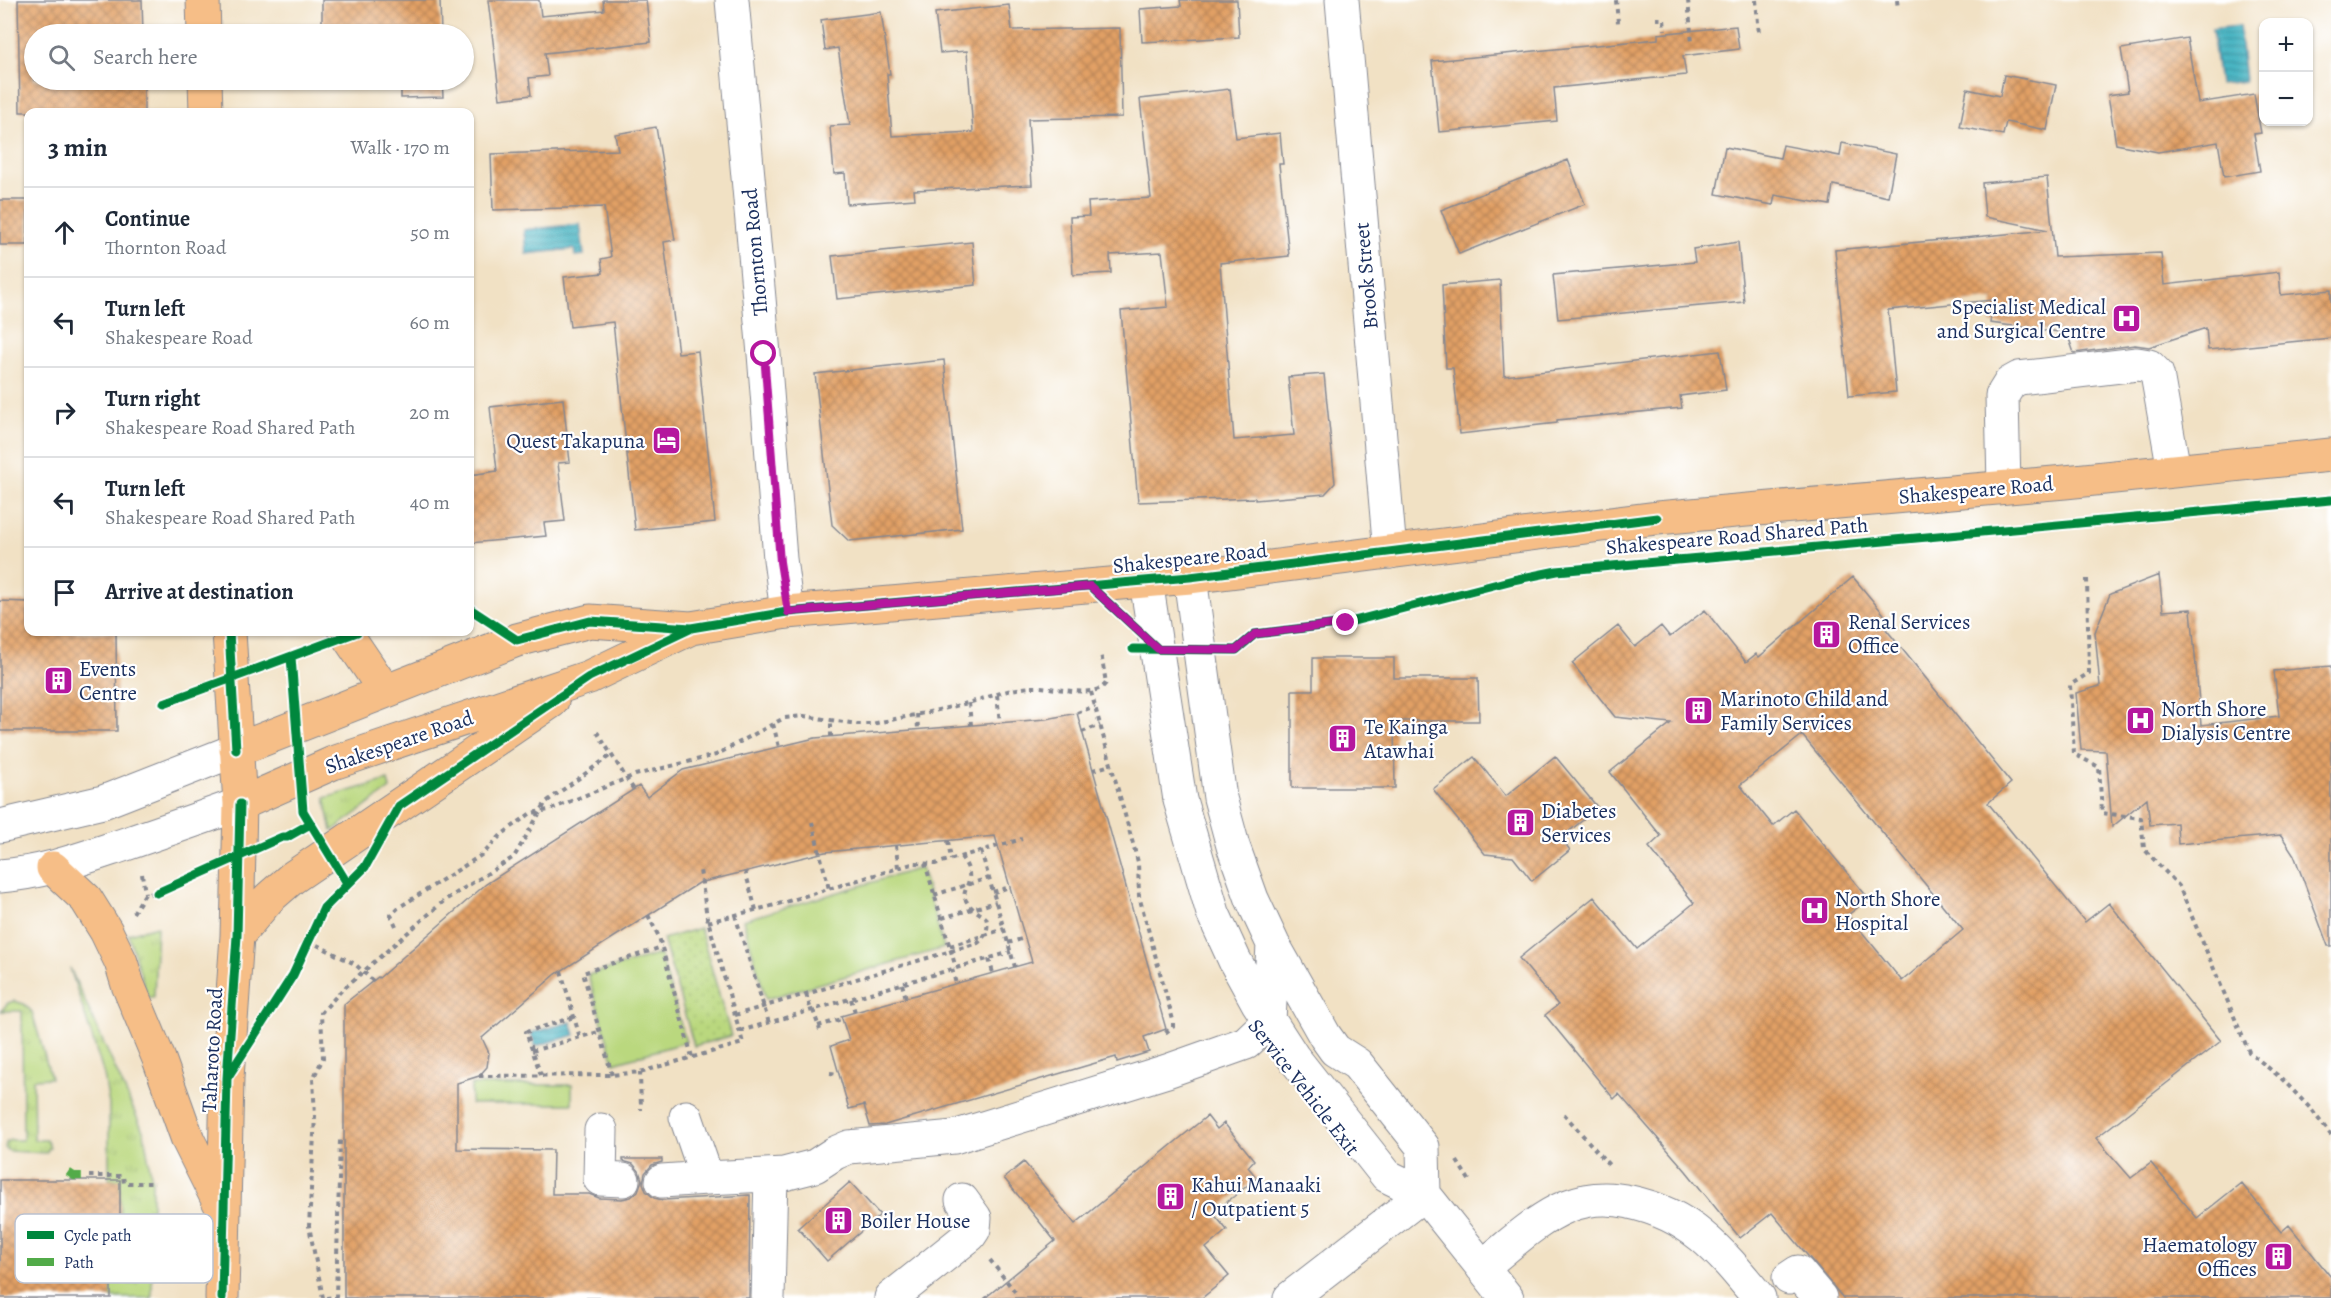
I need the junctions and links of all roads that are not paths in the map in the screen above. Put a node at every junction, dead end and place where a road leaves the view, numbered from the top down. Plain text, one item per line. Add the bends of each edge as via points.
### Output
1 (203, 0) edge
2 (732, 0) edge
3 (1341, 0) edge
4 (204, 24) edge
5 (205, 90) edge
6 (206, 108) edge
7 (2331, 455) edge
8 (2174, 470) junction
9 (2004, 487) junction
10 (1390, 552) junction
11 (1190, 577) junction
12 (1146, 581) junction
13 (788, 612) junction
14 (691, 628) junction
15 (229, 636) edge
16 (348, 636) edge
17 (589, 677) junction
18 (385, 691) junction
19 (236, 750) junction
20 (240, 804) junction
21 (0, 826) edge
22 (53, 868) junction
23 (0, 876) edge
24 (237, 936) junction
25 (1273, 944) junction
26 (1263, 1027) junction
27 (686, 1117) dead end
28 (601, 1130) dead end
29 (771, 1174) junction
30 (707, 1178) junction
31 (623, 1180) dead end
32 (662, 1182) dead end
33 (1424, 1194) junction
34 (962, 1200) dead end
35 (223, 1210) junction
36 (1482, 1267) junction
37 (1790, 1278) dead end
38 (762, 1289) edge
39 (222, 1298) edge
40 (891, 1298) edge
41 (1290, 1298) edge
42 (1507, 1298) edge
43 (1759, 1298) edge
44 (1820, 1298) edge

1 - 4 main road
2 - 13 street, Thornton Road via 780,562
3 - 10 street, Brook Street
5 - 6 main road
7 - 8 main road, Shakespeare Road
8 - 9 main road, Shakespeare Road
8 - 9 street via 2157,374 2149,366 2037,374 2010,383 2002,396
9 - 10 main road, Shakespeare Road via 1658,518
10 - 11 main road, Shakespeare Road
11 - 12 main road, Shakespeare Road
11 - 25 street via 1220,798 1252,899
12 - 13 main road, Shakespeare Road
12 - 26 street via 1180,800 1210,903
13 - 14 main road, Shakespeare Road
14 - 17 main road, Shakespeare Road
14 - 18 main road, Shakespeare Road via 590,621 517,640
15 - 19 main road, Taharoto Road
16 - 18 main road
17 - 20 main road, Shakespeare Road via 333,763
17 - 24 main road via 292,878
18 - 19 main road, Shakespeare Road
19 - 20 main road, Taharoto Road
19 - 21 street, Shakespeare Road via 103,802
20 - 22 street, Shakespeare Road
20 - 24 main road, Taharoto Road
22 - 23 street, Shakespeare Road
22 - 35 main road via 86,899 106,931 188,1140
24 - 35 main road, Taharoto Road
25 - 26 street
25 - 33 street via 1335,1050 1358,1064 1423,1147
26 - 29 street via 1246,1043 1133,1073 954,1137 849,1147 801,1171
26 - 33 street via 1293,1057 1387,1176
27 - 30 street
28 - 31 street via 600,1179
29 - 30 street
29 - 38 street
30 - 32 street
33 - 36 street
33 - 41 street
34 - 40 street via 975,1218 974,1229
35 - 39 main road, Taharoto Road
36 - 42 street
36 - 43 street via 1545,1218 1595,1199 1618,1199 1667,1212 1697,1231
37 - 44 street via 1798,1272

